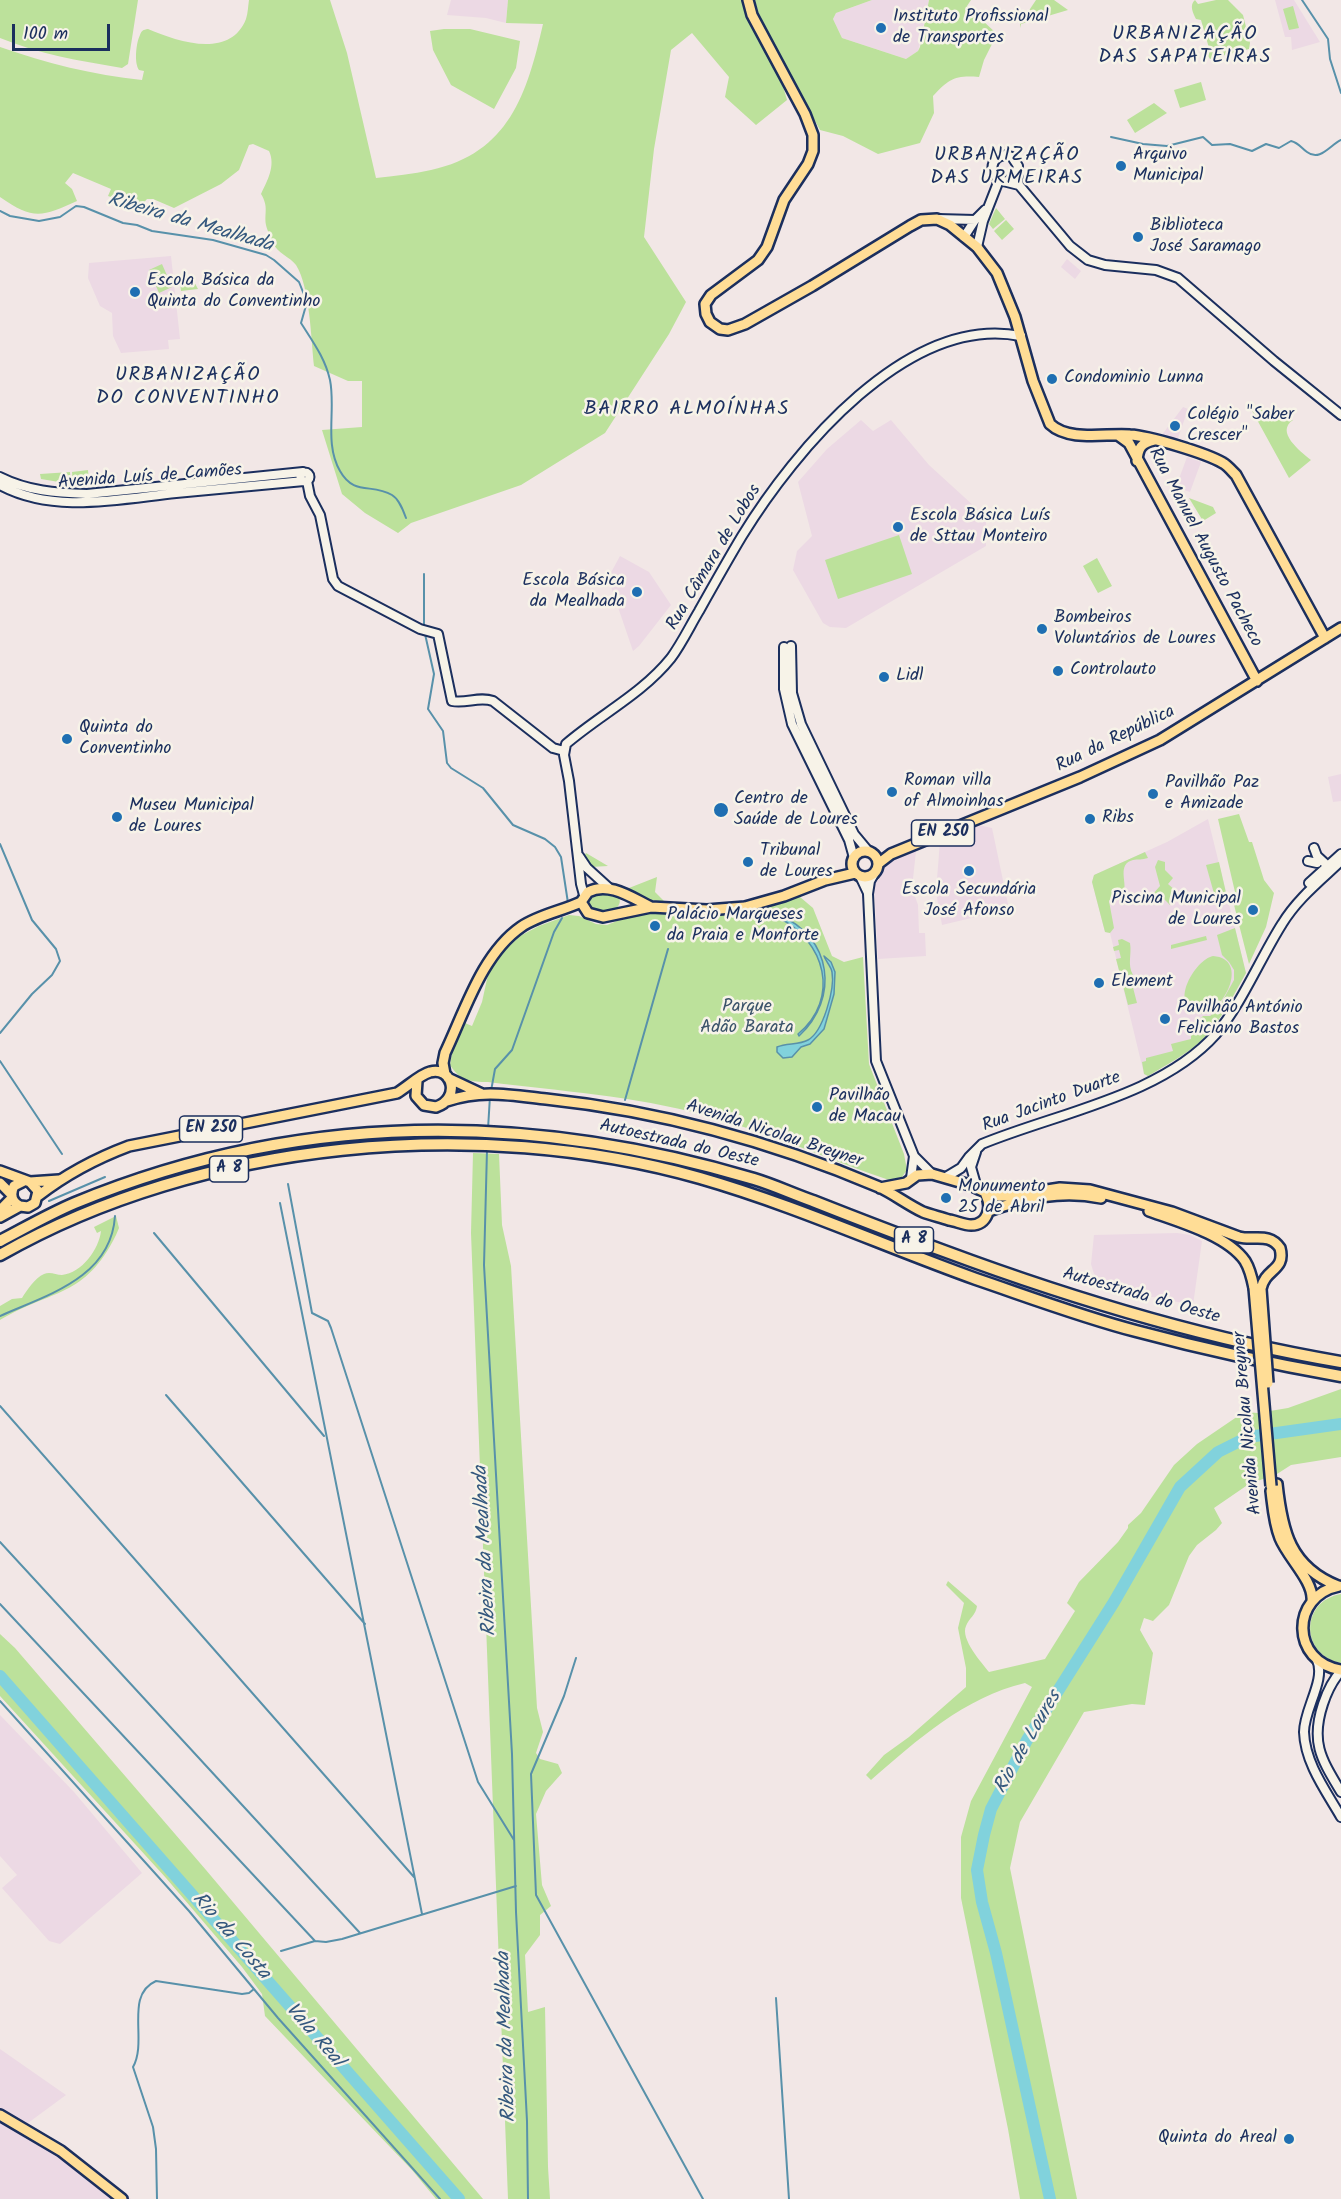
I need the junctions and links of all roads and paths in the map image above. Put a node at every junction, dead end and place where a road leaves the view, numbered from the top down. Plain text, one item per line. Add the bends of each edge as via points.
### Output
1 (748, 0) edge
2 (1017, 173) junction
3 (1003, 180) junction
4 (1019, 185) junction
5 (937, 219) junction
6 (979, 221) junction
7 (967, 238) junction
8 (977, 247) junction
9 (1021, 336) junction
10 (1341, 415) edge
11 (1118, 435) junction
12 (1154, 440) junction
13 (1137, 461) junction
14 (0, 477) edge
15 (305, 478) junction
16 (0, 485) edge
17 (1341, 628) edge
18 (1325, 638) junction
19 (787, 647) dead end
20 (789, 672) junction
21 (1257, 681) junction
22 (564, 751) junction
23 (577, 852) junction
24 (870, 853) junction
25 (891, 854) junction
26 (1341, 854) edge
27 (1308, 861) dead end
28 (1341, 861) edge
29 (1317, 863) junction
30 (878, 864) junction
31 (1329, 867) junction
32 (855, 868) junction
33 (874, 874) junction
34 (1318, 874) junction
35 (609, 888) junction
36 (618, 892) junction
37 (868, 894) junction
38 (1301, 898) junction
39 (583, 902) junction
40 (651, 907) junction
41 (618, 913) junction
42 (446, 1053) junction
43 (427, 1073) junction
44 (446, 1076) junction
45 (417, 1081) junction
46 (397, 1093) junction
47 (480, 1093) junction
48 (416, 1096) junction
49 (447, 1101) junction
50 (978, 1148) junction
51 (914, 1156) junction
52 (0, 1171) edge
53 (932, 1174) junction
54 (946, 1177) junction
55 (62, 1179) junction
56 (908, 1180) junction
57 (27, 1181) junction
58 (0, 1183) edge
59 (880, 1188) junction
60 (977, 1188) junction
61 (986, 1195) junction
62 (12, 1196) junction
63 (38, 1196) junction
64 (909, 1203) junction
65 (20, 1206) junction
66 (0, 1210) edge
67 (989, 1211) junction
68 (0, 1217) edge
69 (1258, 1238) junction
70 (0, 1241) edge
71 (0, 1255) edge
72 (1247, 1265) junction
73 (1268, 1274) junction
74 (1257, 1289) junction
75 (1341, 1362) edge
76 (1341, 1376) edge
77 (1274, 1485) junction
78 (1339, 1586) edge
79 (1312, 1601) junction
80 (1317, 1660) junction
81 (1341, 1671) edge
82 (1341, 1792) edge
83 (1341, 1817) edge
84 (0, 2115) edge
85 (122, 2199) edge

1 - 5 main road via 752,15 805,114 813,135 813,151 784,200 767,247 752,265 719,287 705,304 710,322 728,330 745,324 910,226 921,220
2 - 3 street
2 - 3 street via 1015,159 999,156 992,168
2 - 4 street
3 - 4 street
3 - 6 street
4 - 10 street via 1070,246 1088,260 1152,269 1178,278
5 - 6 street
5 - 7 main road
6 - 7 street via 977,233
6 - 8 street
7 - 8 main road
8 - 9 main road via 997,273
9 - 11 main road via 1050,424 1069,433
9 - 22 street, Rua Câmara de Lobos via 983,334 941,344 912,356 862,393 821,433 771,492 672,656 653,679 569,741
11 - 12 main road
11 - 13 main road, Rua Manuel Augusto Pacheco via 1129,443
12 - 13 main road via 1141,446
12 - 18 main road via 1224,463 1236,476
13 - 21 main road, Rua Manuel Augusto Pacheco
14 - 15 street, Avenida Luís de Camões via 52,493 87,494
15 - 16 street, Avenida Luís de Camões via 86,502 45,500
15 - 22 street via 320,515 333,579 340,587 420,629 438,634 452,701 489,699 553,748
17 - 18 main road, Rua da República
18 - 21 main road, Rua da República / EN 250
19 - 20 street
20 - 24 street via 801,724 854,834
20 - 32 street via 786,701 792,724 849,840
21 - 25 main road, Rua da República / EN 250 via 1138,751
22 - 23 street
23 - 35 street via 587,868
23 - 39 street
24 - 25 main road, Rua da República / EN 250
24 - 30 main road
24 - 32 main road, EN 250 via 861,852
25 - 30 main road, Rua da República / EN 250
26 - 31 street
27 - 29 street
28 - 31 street
29 - 31 street via 1314,848
29 - 34 street
30 - 33 main road
31 - 34 street
31 - 38 street
32 - 33 main road, EN 250 via 870,877
32 - 37 street
32 - 40 main road, EN 250 via 745,907
33 - 37 street
34 - 38 street
35 - 36 main road
35 - 39 main road via 597,888
36 - 40 main road
36 - 41 main road via 624,902
37 - 51 street via 875,1052
38 - 50 street, Rua Jacinto Duarte via 1281,925 1228,1018 1187,1059 1113,1098
39 - 41 main road via 592,915
39 - 42 main road via 522,926 498,948 486,964
40 - 41 main road
42 - 43 main road
42 - 44 main road
43 - 44 main road via 438,1071
43 - 45 main road
44 - 47 main road, Avenida Nicolau Breyner
44 - 49 main road via 452,1090
45 - 46 main road
45 - 48 main road
46 - 48 main road
46 - 55 main road, EN 250 via 145,1141 110,1153
47 - 49 main road, Avenida Nicolau Breyner
47 - 59 main road, Avenida Nicolau Breyner via 590,1104 671,1119 747,1140
48 - 49 main road via 430,1107
50 - 54 street, Rua Jacinto Duarte via 961,1168
50 - 60 street, Rua Jacinto Duarte via 971,1167
51 - 53 street
51 - 56 street
52 - 57 main road
53 - 54 main road
53 - 56 main road, Avenida Nicolau Breyner
54 - 60 main road
55 - 57 main road
55 - 63 main road
56 - 59 main road, Avenida Nicolau Breyner
56 - 64 main road
57 - 62 main road via 14,1186
57 - 63 main road via 36,1187
58 - 62 main road
59 - 64 main road, Avenida Nicolau Breyner
60 - 61 main road
61 - 67 main road
61 - 69 main road, Avenida Nicolau Breyner via 1000,1197 1060,1188 1090,1190 1172,1212 1239,1237
62 - 65 main road
62 - 66 main road
63 - 65 main road via 32,1205
64 - 67 main road, Avenida Nicolau Breyner via 928,1214 969,1225 981,1222
65 - 68 main road
67 - 72 main road, Avenida Nicolau Breyner via 1058,1195 1099,1198 1200,1230 1232,1248
69 - 72 main road via 1245,1250
69 - 73 main road, Avenida Nicolau Breyner via 1276,1242 1281,1254 1278,1266
70 - 75 highway, Autoestrada do Oeste / A 8 via 72,1204 135,1180 256,1148 352,1134 499,1131 578,1139 695,1162 759,1180 1061,1293 1206,1333
71 - 76 highway, Autoestrada do Oeste / A 8 via 81,1215 149,1191 241,1166 343,1149 395,1146 472,1144 564,1151 698,1178 1133,1331
72 - 73 main road, Avenida Nicolau Breyner
72 - 74 main road, Avenida Nicolau Breyner
73 - 74 main road, Avenida Nicolau Breyner
74 - 77 main road, Avenida Nicolau Breyner, bridge
77 - 78 main road, Avenida Nicolau Breyner via 1285,1534 1293,1550 1312,1572
77 - 79 main road, Avenida Nicolau Breyner via 1274,1516 1280,1537 1310,1586
78 - 79 main road
79 - 80 main road via 1304,1618 1303,1636
80 - 81 main road
80 - 83 street via 1319,1677 1306,1713 1307,1755
81 - 82 street via 1324,1700 1316,1737 1323,1760
84 - 85 main road via 61,2151

